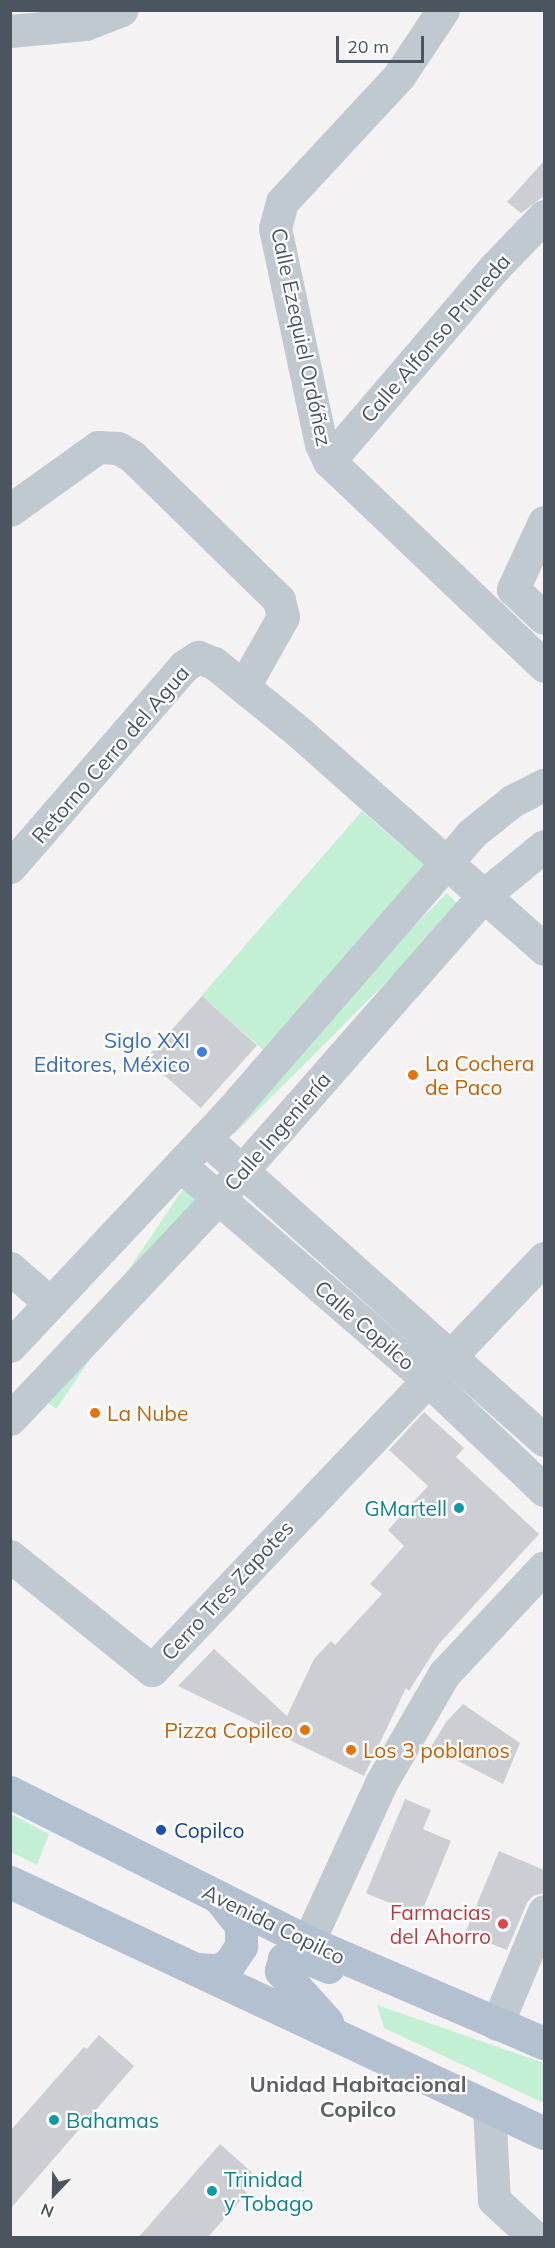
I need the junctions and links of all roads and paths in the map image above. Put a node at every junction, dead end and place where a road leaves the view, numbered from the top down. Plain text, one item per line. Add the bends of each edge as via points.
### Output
1 (121, 10) edge
2 (442, 10) edge
3 (10, 31) edge
4 (544, 216) edge
5 (329, 461) junction
6 (10, 510) edge
7 (544, 522) edge
8 (544, 618) edge
9 (544, 666) edge
10 (244, 686) junction
11 (544, 785) edge
12 (544, 846) edge
13 (446, 862) junction
14 (10, 867) edge
15 (484, 895) junction
16 (544, 949) edge
17 (205, 1138) junction
18 (180, 1165) junction
19 (242, 1171) junction
20 (218, 1198) junction
21 (544, 1258) edge
22 (10, 1268) edge
23 (50, 1303) junction
24 (10, 1346) edge
25 (452, 1355) junction
26 (426, 1378) junction
27 (10, 1419) edge
28 (544, 1440) edge
29 (544, 1490) edge
30 (10, 1556) edge
31 (544, 1567) edge
32 (10, 1792) edge
33 (10, 1882) edge
34 (218, 1898) junction
35 (544, 1911) edge
36 (308, 1942) junction
37 (196, 1969) junction
38 (427, 1996) junction
39 (497, 2024) junction
40 (336, 2033) junction
41 (544, 2043) edge
42 (489, 2108) junction
43 (544, 2133) edge
44 (535, 2238) edge

1 - 3 street via 85,24
2 - 5 street, Calle Ezequiel Ordóñez via 399,76 282,202 275,228 321,444
4 - 5 street, Calle Alfonso Pruneda via 494,268
5 - 9 street, Calle Ezequiel Ordóñez
6 - 10 street via 98,447 118,448 132,456 279,600 284,617
7 - 8 street via 513,589
10 - 13 street, Retorno Cerro del Agua
10 - 14 street, Retorno Cerro del Agua via 214,663 198,657 184,666
11 - 13 street via 512,801 471,834
12 - 15 street, Calle Ingeniería
13 - 15 street, Retorno Cerro del Agua
13 - 17 street
15 - 16 street, Retorno Cerro del Agua
15 - 19 street, Calle Ingeniería
17 - 18 street
17 - 19 street, Calle Copilco
18 - 20 street, Calle Copilco
18 - 23 street
19 - 20 street, Calle Ingeniería
19 - 25 street, Calle Copilco
20 - 26 street, Calle Copilco
20 - 27 street, Calle Ingeniería
21 - 25 street
22 - 23 street
23 - 24 street
25 - 26 street
25 - 28 street, Calle Copilco
26 - 29 street, Calle Copilco
26 - 30 street, Cerro Tres Zapotes via 152,1670
31 - 36 street via 444,1674 381,1783
32 - 34 main road, Avenida Copilco
33 - 37 main road
34 - 36 main road, Avenida Copilco
34 - 37 main road via 241,1925 241,1946 237,1956 218,1970
35 - 39 street
36 - 38 main road, Avenida Copilco
37 - 40 main road
38 - 39 main road, Avenida Copilco
38 - 40 main road via 377,1986 298,1954 290,1955 282,1965 284,1976
39 - 41 main road, Avenida Copilco
40 - 42 main road
42 - 43 main road
42 - 44 street via 494,2200

